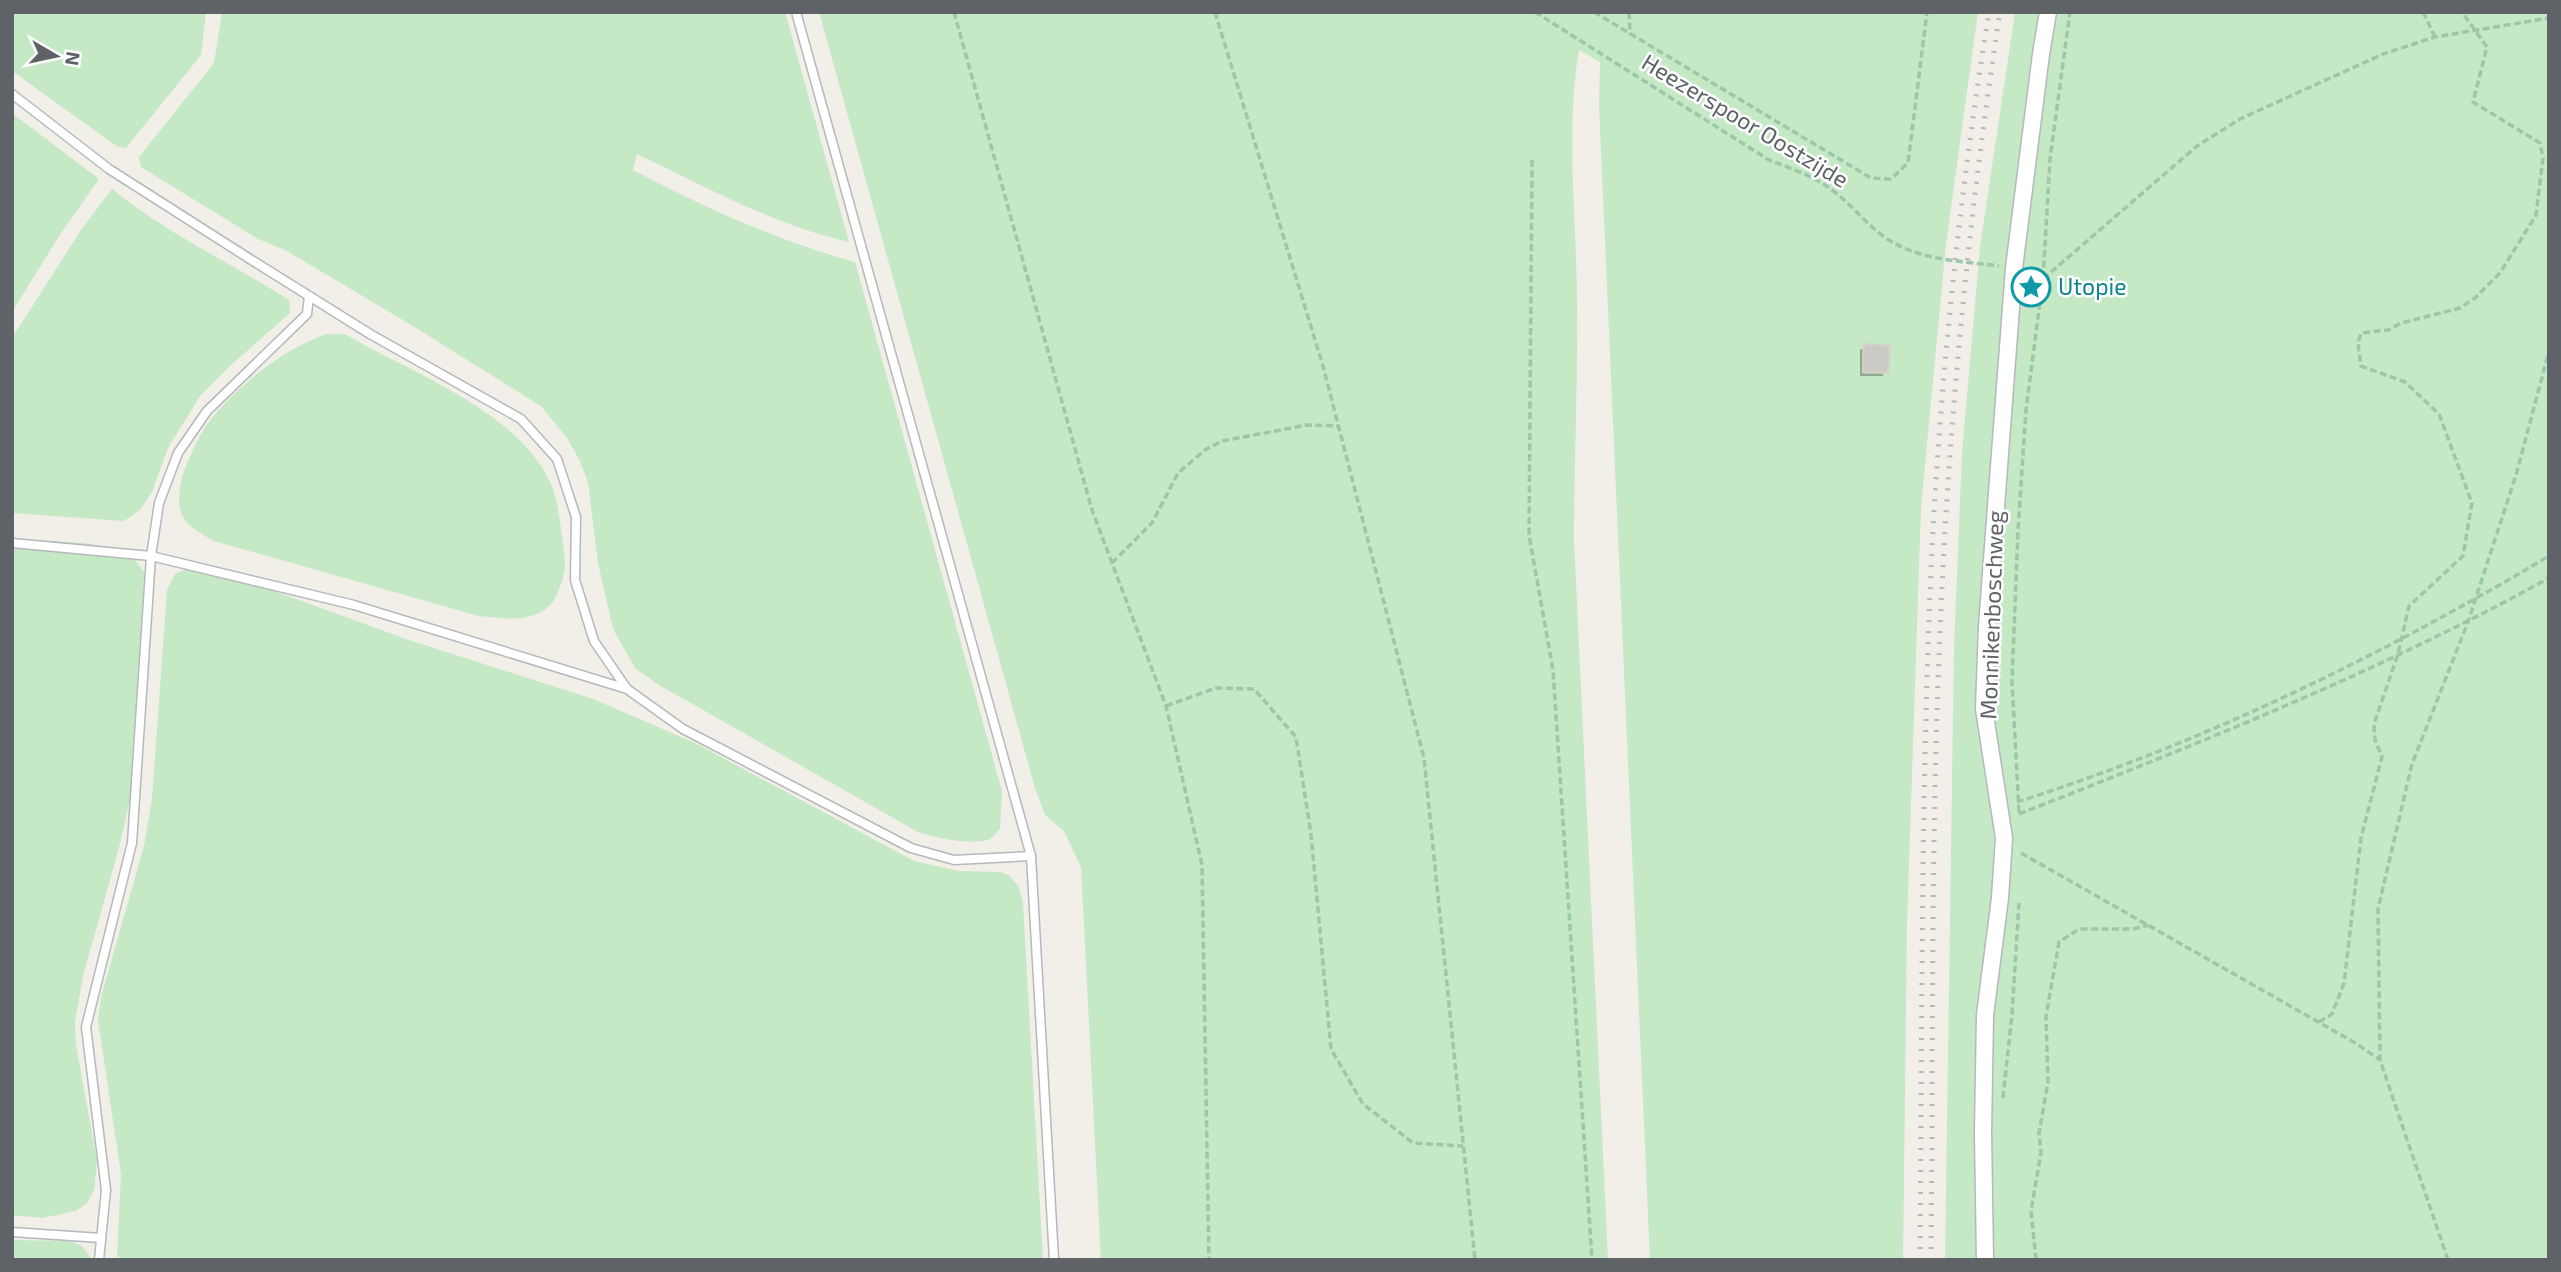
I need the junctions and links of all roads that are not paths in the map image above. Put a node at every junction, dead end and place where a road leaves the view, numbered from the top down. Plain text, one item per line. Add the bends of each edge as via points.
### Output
1 (796, 12) edge
2 (2048, 12) edge
3 (12, 94) edge
4 (309, 296) junction
5 (12, 543) edge
6 (151, 556) junction
7 (627, 690) junction
8 (1031, 856) junction
9 (12, 1232) edge
10 (101, 1238) junction
11 (99, 1260) edge
12 (1054, 1260) edge
13 (1985, 1260) edge

1 - 8 lane
2 - 13 street, Monnikenboschweg via 2014,268 1987,626 1984,709 2004,838 1985,1015
3 - 4 lane via 109,169
4 - 6 lane via 307,314 207,411 178,453 159,502
4 - 7 lane via 521,419 557,459 576,517 575,580 594,641
5 - 6 lane
6 - 7 lane via 354,605
6 - 10 lane via 132,843 86,1027 106,1190
7 - 8 lane via 683,729 911,848 954,860
8 - 12 lane
9 - 10 lane
10 - 11 lane

